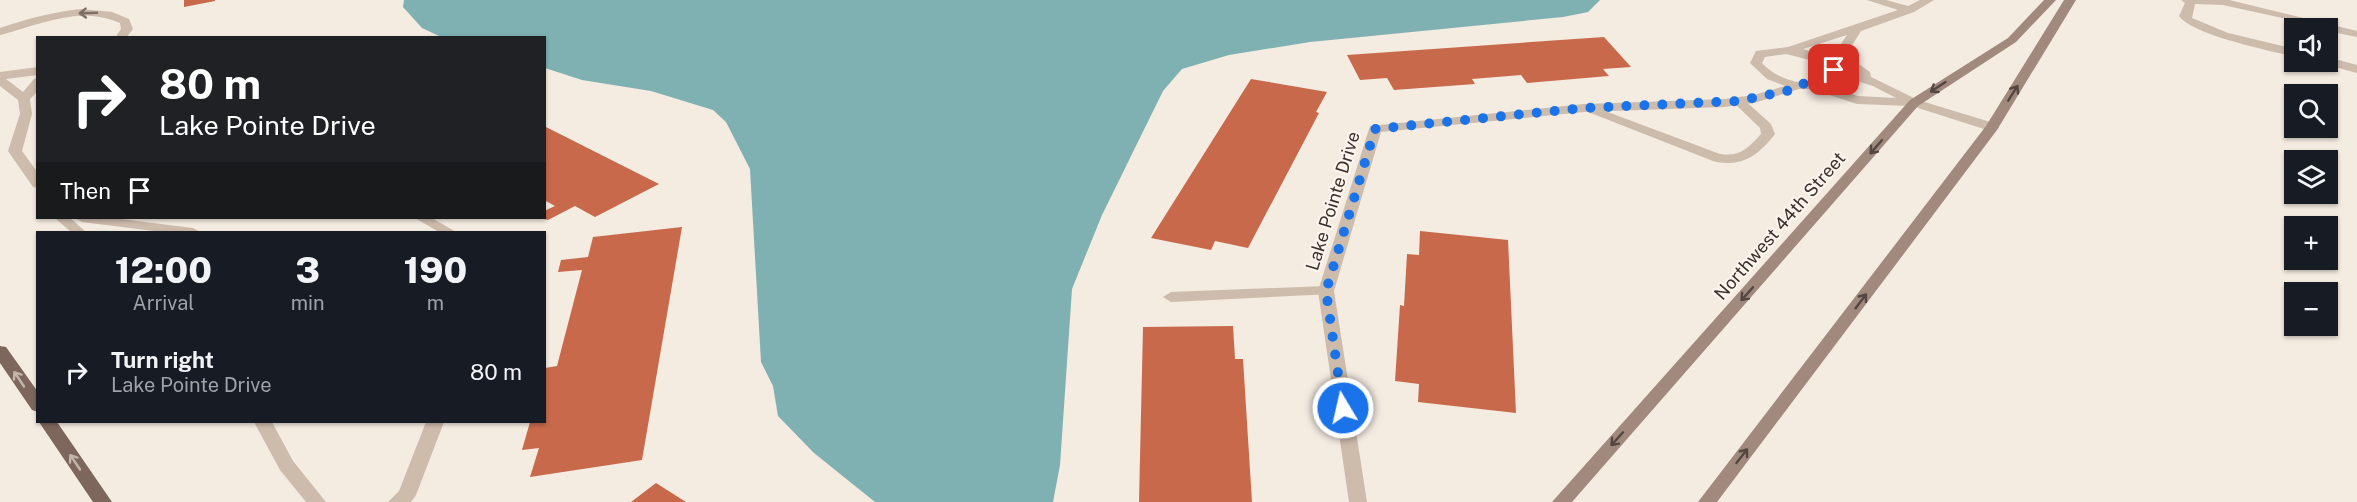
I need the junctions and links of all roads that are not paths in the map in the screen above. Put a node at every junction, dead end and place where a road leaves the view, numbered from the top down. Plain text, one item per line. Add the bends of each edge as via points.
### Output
1 (1873, 0) edge
2 (1928, 0) edge
3 (2050, 0) edge
4 (2070, 0) edge
5 (2189, 1) edge
6 (1910, 10) junction
7 (1855, 31) junction
8 (0, 32) edge
9 (2357, 34) edge
10 (122, 36) edge
11 (1809, 45) junction
12 (1786, 50) junction
13 (2284, 50) edge
14 (1839, 56) junction
15 (2338, 64) edge
16 (2357, 69) edge
17 (1834, 70) junction
18 (36, 71) edge
19 (1765, 73) junction
20 (0, 78) edge
21 (1877, 82) junction
22 (36, 84) edge
23 (1805, 85) junction
24 (24, 99) junction
25 (1738, 101) junction
26 (1914, 103) junction
27 (1584, 108) junction
28 (32, 113) edge
29 (1992, 127) junction
30 (36, 181) edge
31 (63, 219) edge
32 (90, 219) edge
33 (424, 219) edge
34 (78, 231) edge
35 (185, 231) edge
36 (447, 231) edge
37 (1326, 291) junction
38 (1171, 297) dead end
39 (0, 351) edge
40 (36, 403) edge
41 (49, 423) edge
42 (264, 423) edge
43 (435, 423) edge
44 (103, 502) edge
45 (317, 502) edge
46 (397, 502) edge
47 (1358, 502) edge
48 (1561, 502) edge
49 (1707, 502) edge

1 - 6 street
2 - 6 street
3 -> 26 street, Northwest 44th Street via 2012,40
29 -> 4 street
5 - 9 street via 2223,2
5 - 13 street via 2185,16 2188,20 2224,35
6 - 7 street
7 - 11 street
7 - 14 street
10 -> 8 street via 127,29 126,21 101,13 50,17
11 - 12 street
11 - 14 street
12 - 17 street via 1816,57
12 - 19 street via 1767,51 1756,58
14 - 21 street
15 - 16 street
17 - 21 street
17 - 23 street, Lake Pointe Drive via 1835,75 1827,82
18 - 20 street
19 - 23 street
19 - 25 street via 1753,93
20 - 24 street
21 - 26 street
22 - 24 street
23 - 25 street, Lake Pointe Drive
23 - 26 street via 1857,100
24 - 28 street
25 - 27 street, Lake Pointe Drive
25 - 27 street via 1766,127 1768,134 1746,158 1733,160 1718,158
26 - 29 street
26 -> 48 street, Northwest 44th Street
27 - 37 street, Lake Pointe Drive via 1375,129
28 - 30 street via 15,151
49 -> 29 street
31 - 34 street
32 - 35 street
33 - 36 street
37 - 38 street
37 - 47 street, Lake Pointe Drive
40 -> 39 main road
44 -> 41 main road
42 - 45 street via 286,465
43 - 46 street via 407,495

